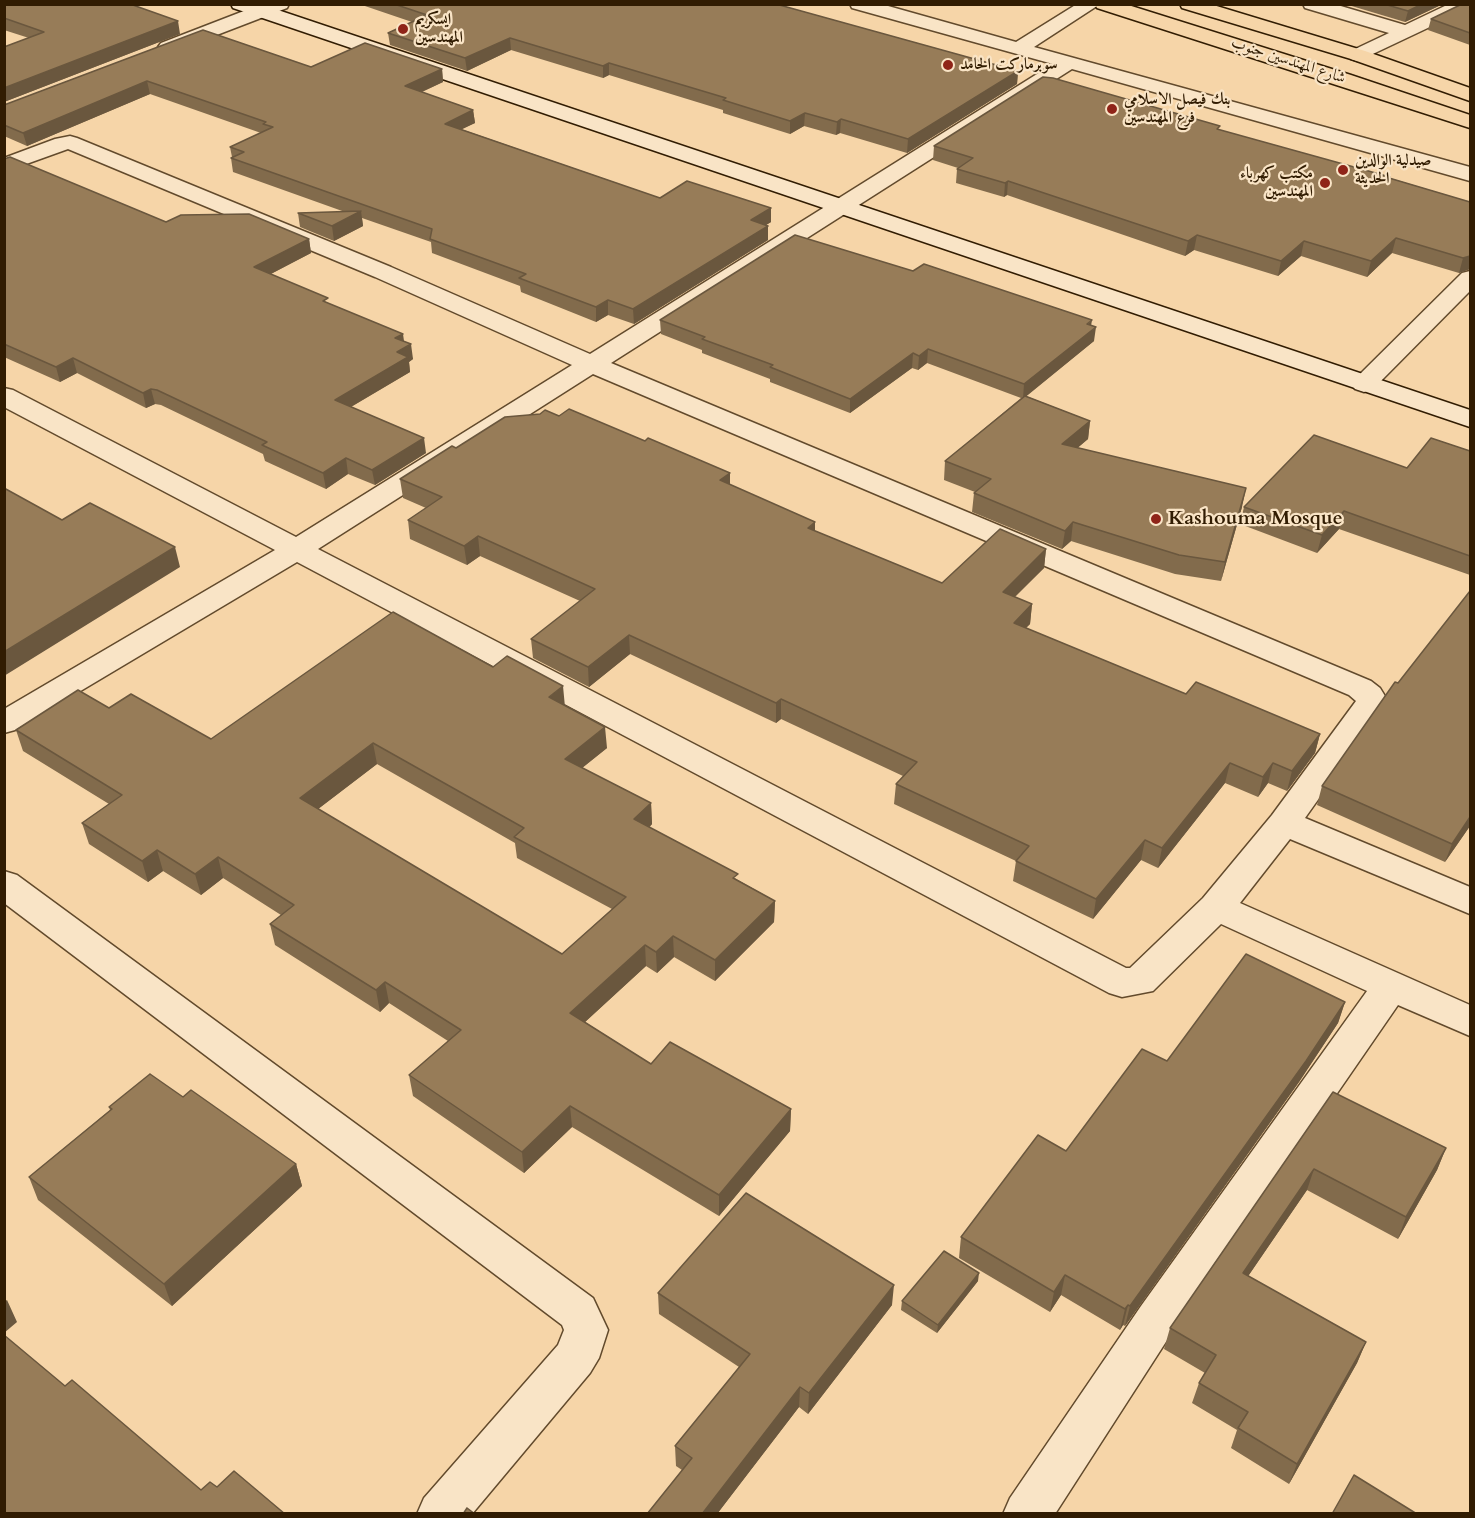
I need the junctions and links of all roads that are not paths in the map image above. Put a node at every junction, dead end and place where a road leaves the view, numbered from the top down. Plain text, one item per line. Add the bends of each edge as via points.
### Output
1 (240, 4) edge
2 (859, 4) edge
3 (1091, 4) edge
4 (1104, 4) edge
5 (1189, 4) edge
6 (1312, 4) edge
7 (1465, 4) edge
8 (271, 8) edge
9 (1407, 32) junction
10 (1019, 48) junction
11 (153, 53) edge
12 (1358, 55) junction
13 (1070, 62) junction
14 (1470, 95) edge
15 (1470, 122) edge
16 (4, 166) edge
17 (1470, 174) edge
18 (838, 207) junction
19 (1470, 278) edge
20 (590, 363) junction
21 (1364, 384) junction
22 (4, 396) edge
23 (1470, 419) edge
24 (296, 550) junction
25 (4, 723) edge
26 (1284, 823) junction
27 (4, 884) edge
28 (1466, 891) edge
29 (1215, 908) junction
30 (1391, 985) junction
31 (1470, 1021) edge
32 (441, 1514) edge
33 (1027, 1514) edge

1 - 8 street
2 - 10 street
3 - 10 street
4 - 15 highway, شارع المهندسين جنوب
5 - 12 highway, شارع المهندسين جنوب
6 - 9 street
7 - 9 street
8 - 11 street
8 - 18 street
9 - 12 street
10 - 13 street
12 - 14 highway, شارع المهندسين جنوب
13 - 17 street
13 - 18 street
16 - 20 street via 70,142
18 - 20 street
18 - 21 street
19 - 21 street
20 - 24 street
20 - 26 street via 1360,688 1369,695 1371,706
21 - 23 street
22 - 24 street
24 - 25 street
24 - 29 street via 1112,980 1140,981
26 - 28 street
26 - 29 street
27 - 32 street via 578,1312 586,1329 574,1359
29 - 30 street
30 - 31 street
30 - 33 street via 1156,1320

